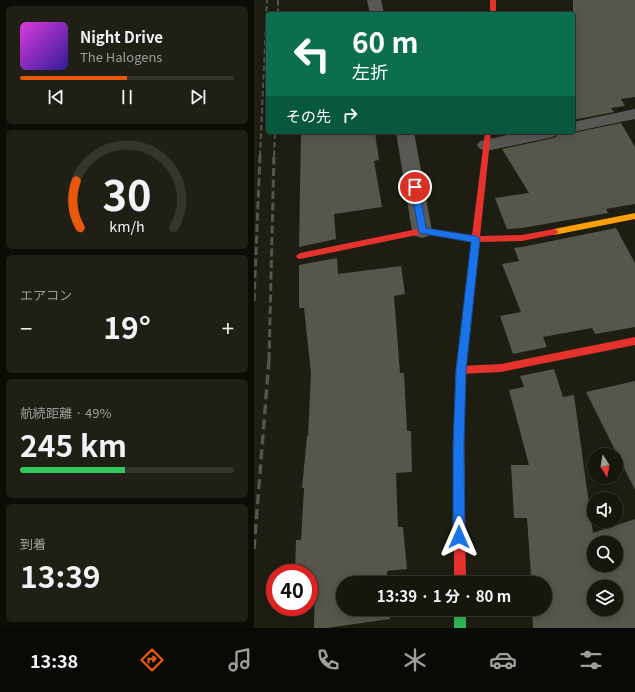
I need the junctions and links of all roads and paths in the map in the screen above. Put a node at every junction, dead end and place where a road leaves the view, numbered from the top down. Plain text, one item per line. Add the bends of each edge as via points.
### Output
1 (374, 0) edge
2 (493, 0) edge
3 (377, 12) edge
4 (493, 12) edge
5 (634, 116) edge
6 (575, 127) edge
7 (405, 134) edge
8 (531, 134) edge
9 (487, 139) edge
10 (635, 216) edge
11 (422, 231) junction
12 (476, 239) junction
13 (300, 256) dead end
14 (635, 341) edge
15 (461, 370) junction
16 (460, 576) edge
17 (460, 616) edge
18 (460, 628) edge

1 - 3 street
2 - 4 street
5 - 6 street
7 - 11 street
8 - 9 street
9 - 12 street
10 - 12 street via 522,238
11 - 12 street
11 - 13 street
12 - 15 street
14 - 15 street via 501,368
15 - 16 street via 458,446
17 - 18 street

